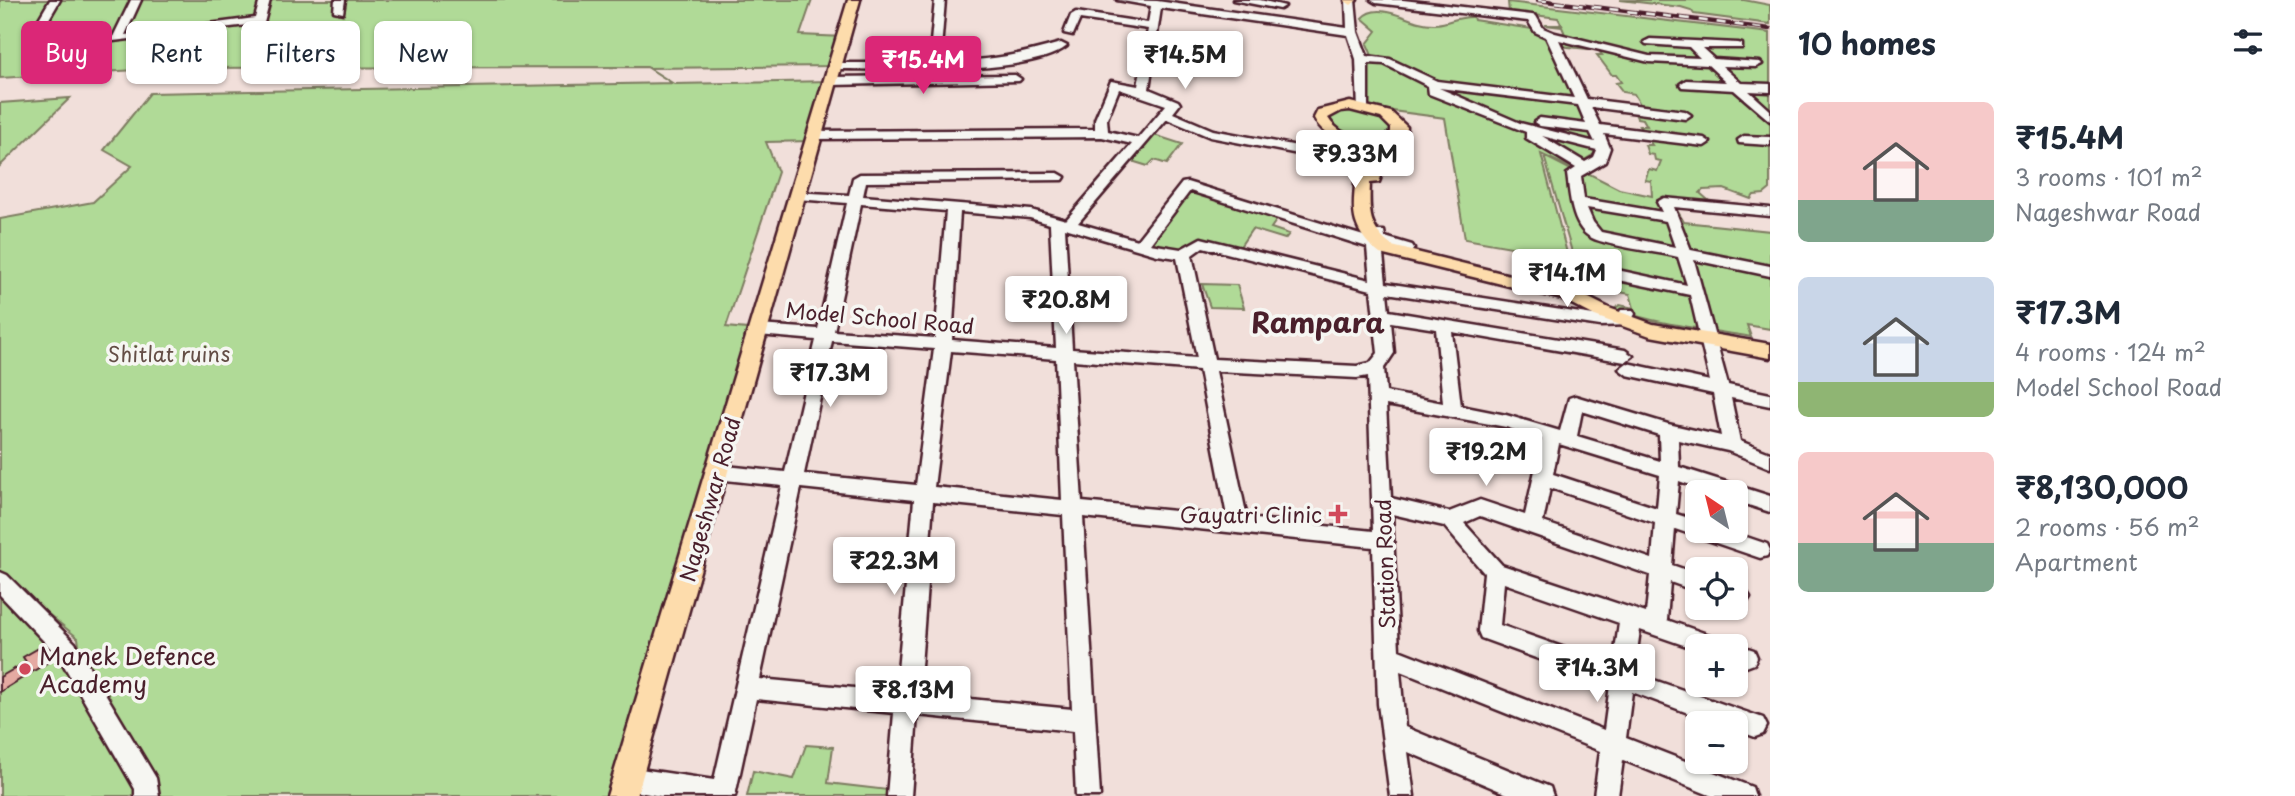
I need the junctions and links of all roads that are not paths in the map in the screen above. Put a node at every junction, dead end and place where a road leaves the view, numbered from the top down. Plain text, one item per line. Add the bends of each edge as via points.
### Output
1 (55, 0) edge
2 (136, 0) edge
3 (265, 0) edge
4 (855, 0) edge
5 (940, 0) edge
6 (1122, 0) edge
7 (1238, 0) edge
8 (1351, 0) edge
9 (1376, 0) edge
10 (1157, 4) junction
11 (1280, 6) dead end
12 (43, 21) edge
13 (1154, 27) junction
14 (1353, 32) junction
15 (1069, 33) dead end
16 (1551, 35) junction
17 (1650, 42) dead end
18 (1692, 44) junction
19 (1061, 46) dead end
20 (1738, 46) dead end
21 (1362, 59) junction
22 (1712, 62) junction
23 (1756, 64) dead end
24 (934, 66) junction
25 (833, 73) junction
26 (1015, 79) dead end
27 (1434, 84) junction
28 (1686, 84) dead end
29 (1737, 86) junction
30 (1770, 88) edge
31 (1143, 91) junction
32 (1584, 103) junction
33 (1362, 107) junction
34 (1165, 114) junction
35 (1685, 115) dead end
36 (1495, 117) junction
37 (1770, 117) edge
38 (1516, 126) junction
39 (1597, 129) junction
40 (1102, 133) junction
41 (815, 135) junction
42 (1349, 140) junction
43 (1744, 140) dead end
44 (1770, 141) edge
45 (1140, 142) junction
46 (1704, 142) dead end
47 (1376, 144) junction
48 (1604, 148) junction
49 (1360, 162) junction
50 (1584, 167) junction
51 (1058, 177) dead end
52 (797, 195) junction
53 (957, 195) junction
54 (856, 198) junction
55 (1577, 202) junction
56 (1768, 215) edge
57 (1672, 218) junction
58 (1063, 223) junction
59 (1377, 239) junction
60 (1141, 245) junction
61 (1686, 253) junction
62 (1184, 254) junction
63 (1608, 273) dead end
64 (1768, 275) edge
65 (1379, 288) junction
66 (1697, 292) junction
67 (1625, 317) junction
68 (1383, 326) junction
69 (1448, 326) junction
70 (758, 330) junction
71 (826, 336) junction
72 (1710, 337) junction
73 (1770, 341) edge
74 (943, 345) junction
75 (1770, 351) edge
76 (1064, 355) junction
77 (1208, 365) junction
78 (1376, 368) junction
79 (1721, 387) junction
80 (1378, 397) junction
81 (1770, 400) edge
82 (1452, 412) junction
83 (1668, 431) junction
84 (1559, 437) junction
85 (1732, 445) junction
86 (1770, 461) edge
87 (1670, 471) junction
88 (716, 472) junction
89 (1542, 478) junction
90 (795, 480) junction
91 (1697, 480) edge
92 (924, 493) junction
93 (1748, 497) edge
94 (1382, 504) junction
95 (1770, 504) edge
96 (1072, 508) junction
97 (1665, 518) junction
98 (1450, 520) junction
99 (1239, 525) junction
100 (1685, 525) edge
101 (1532, 526) junction
102 (1384, 540) junction
103 (1739, 543) edge
104 (1760, 550) dead end
105 (1660, 569) junction
106 (1496, 571) junction
107 (1685, 578) edge
108 (0, 581) edge
109 (1631, 617) junction
110 (1656, 626) junction
111 (1685, 636) edge
112 (1388, 656) junction
113 (1623, 679) junction
114 (747, 688) junction
115 (906, 704) junction
116 (1084, 721) junction
117 (1755, 726) dead end
118 (1394, 734) junction
119 (1613, 746) junction
120 (624, 788) edge
121 (723, 795) edge
122 (147, 796) edge
123 (899, 796) edge
124 (1088, 796) edge
125 (1402, 796) edge
126 (1541, 796) edge
127 (1606, 796) edge
128 (1743, 796) edge

1 - 12 street
2 - 3 street via 117,39 260,22
4 - 25 main road, Nageshwar Road
5 - 24 street
6 - 10 street
7 - 11 street
8 - 14 street
9 - 16 street via 1532,18 1539,30
10 - 13 street
10 - 14 street
13 - 15 street via 1076,15
13 - 31 street
14 - 21 street
16 - 22 street via 1649,59
16 - 32 street
17 - 18 street
18 - 20 street
18 - 22 street
19 - 24 street via 1034,57 990,64
21 - 27 street via 1386,61
21 - 33 street
22 - 23 street
22 - 29 street
24 - 25 street
25 - 26 street
25 - 41 main road, Nageshwar Road
27 - 32 street
27 - 36 street via 1433,91
28 - 29 street
29 - 30 street
29 - 37 street
31 - 34 street via 1174,104
31 - 40 street via 1115,84 1101,119
32 - 35 street
32 - 39 street
33 - 42 main road via 1329,109 1321,118 1329,130
33 - 47 main road via 1386,115 1399,127 1395,138
34 - 45 street
34 - 49 street via 1210,134
36 - 38 street
36 - 39 street
38 - 48 street
38 - 50 street
39 - 46 street
39 - 48 street
40 - 41 street
40 - 45 street
41 - 52 main road, Nageshwar Road
42 - 47 main road
42 - 49 main road via 1356,146
43 - 44 street
45 - 58 street
47 - 59 main road via 1372,159
48 - 50 street via 1600,159
49 - 59 main road via 1362,215 1368,236
50 - 55 street via 1574,174
51 - 53 street
52 - 54 street
52 - 70 main road, Nageshwar Road
53 - 54 street
53 - 54 street via 860,178
53 - 58 street
53 - 74 street
54 - 71 street
55 - 57 street
55 - 61 street via 1587,227 1596,235
56 - 57 street via 1664,202
57 - 61 street
58 - 60 street
58 - 76 street
59 - 60 street via 1187,186
59 - 65 street
59 - 67 main road via 1577,291
59 - 67 main road via 1403,255 1568,295
60 - 62 street
61 - 64 street
61 - 66 street
62 - 65 street via 1201,242
62 - 77 street
63 - 66 street
65 - 67 street via 1600,321
65 - 68 street
66 - 72 street
67 - 72 main road via 1650,330
68 - 69 street
68 - 78 street, Station Road via 1387,353
69 - 79 street via 1626,362
69 - 82 street via 1444,330
70 - 71 street, Model School Road
70 - 88 main road, Nageshwar Road
71 - 74 street, Model School Road
71 - 90 street
72 - 73 main road
72 - 75 main road
72 - 79 street
74 - 76 street, Model School Road
74 - 92 street
76 - 77 street, Model School Road
76 - 96 street
77 - 78 street, Model School Road via 1357,372
77 - 99 street
78 - 80 street, Station Road
79 - 81 street
79 - 85 street
80 - 82 street
80 - 94 street, Station Road
82 - 84 street via 1506,421
83 - 84 street via 1575,402
83 - 85 street
83 - 87 street
84 - 87 street
84 - 89 street
85 - 86 street
87 - 91 street
87 - 97 street
88 - 90 street
88 - 120 main road, Nageshwar Road
89 - 97 street
89 - 101 street
90 - 92 street
90 - 114 street
92 - 96 street
92 - 115 street
93 - 95 street
94 - 98 street
94 - 102 street, Station Road
96 - 99 street
96 - 116 street
97 - 100 street
97 - 105 street
98 - 101 street via 1480,508
98 - 106 street
99 - 102 street
101 - 105 street
102 - 112 street, Station Road
103 - 104 street
105 - 107 street
105 - 110 street
106 - 109 street
106 - 113 street via 1489,631
108 - 122 street via 67,650
109 - 110 street
109 - 113 street
110 - 111 street
112 - 118 street, Station Road
112 - 119 street
113 - 117 street
113 - 119 street
114 - 115 street
114 - 121 street
115 - 116 street
115 - 123 street
116 - 124 street
118 - 125 street, Station Road
118 - 126 street
119 - 127 street
119 - 128 street
120 - 121 street

